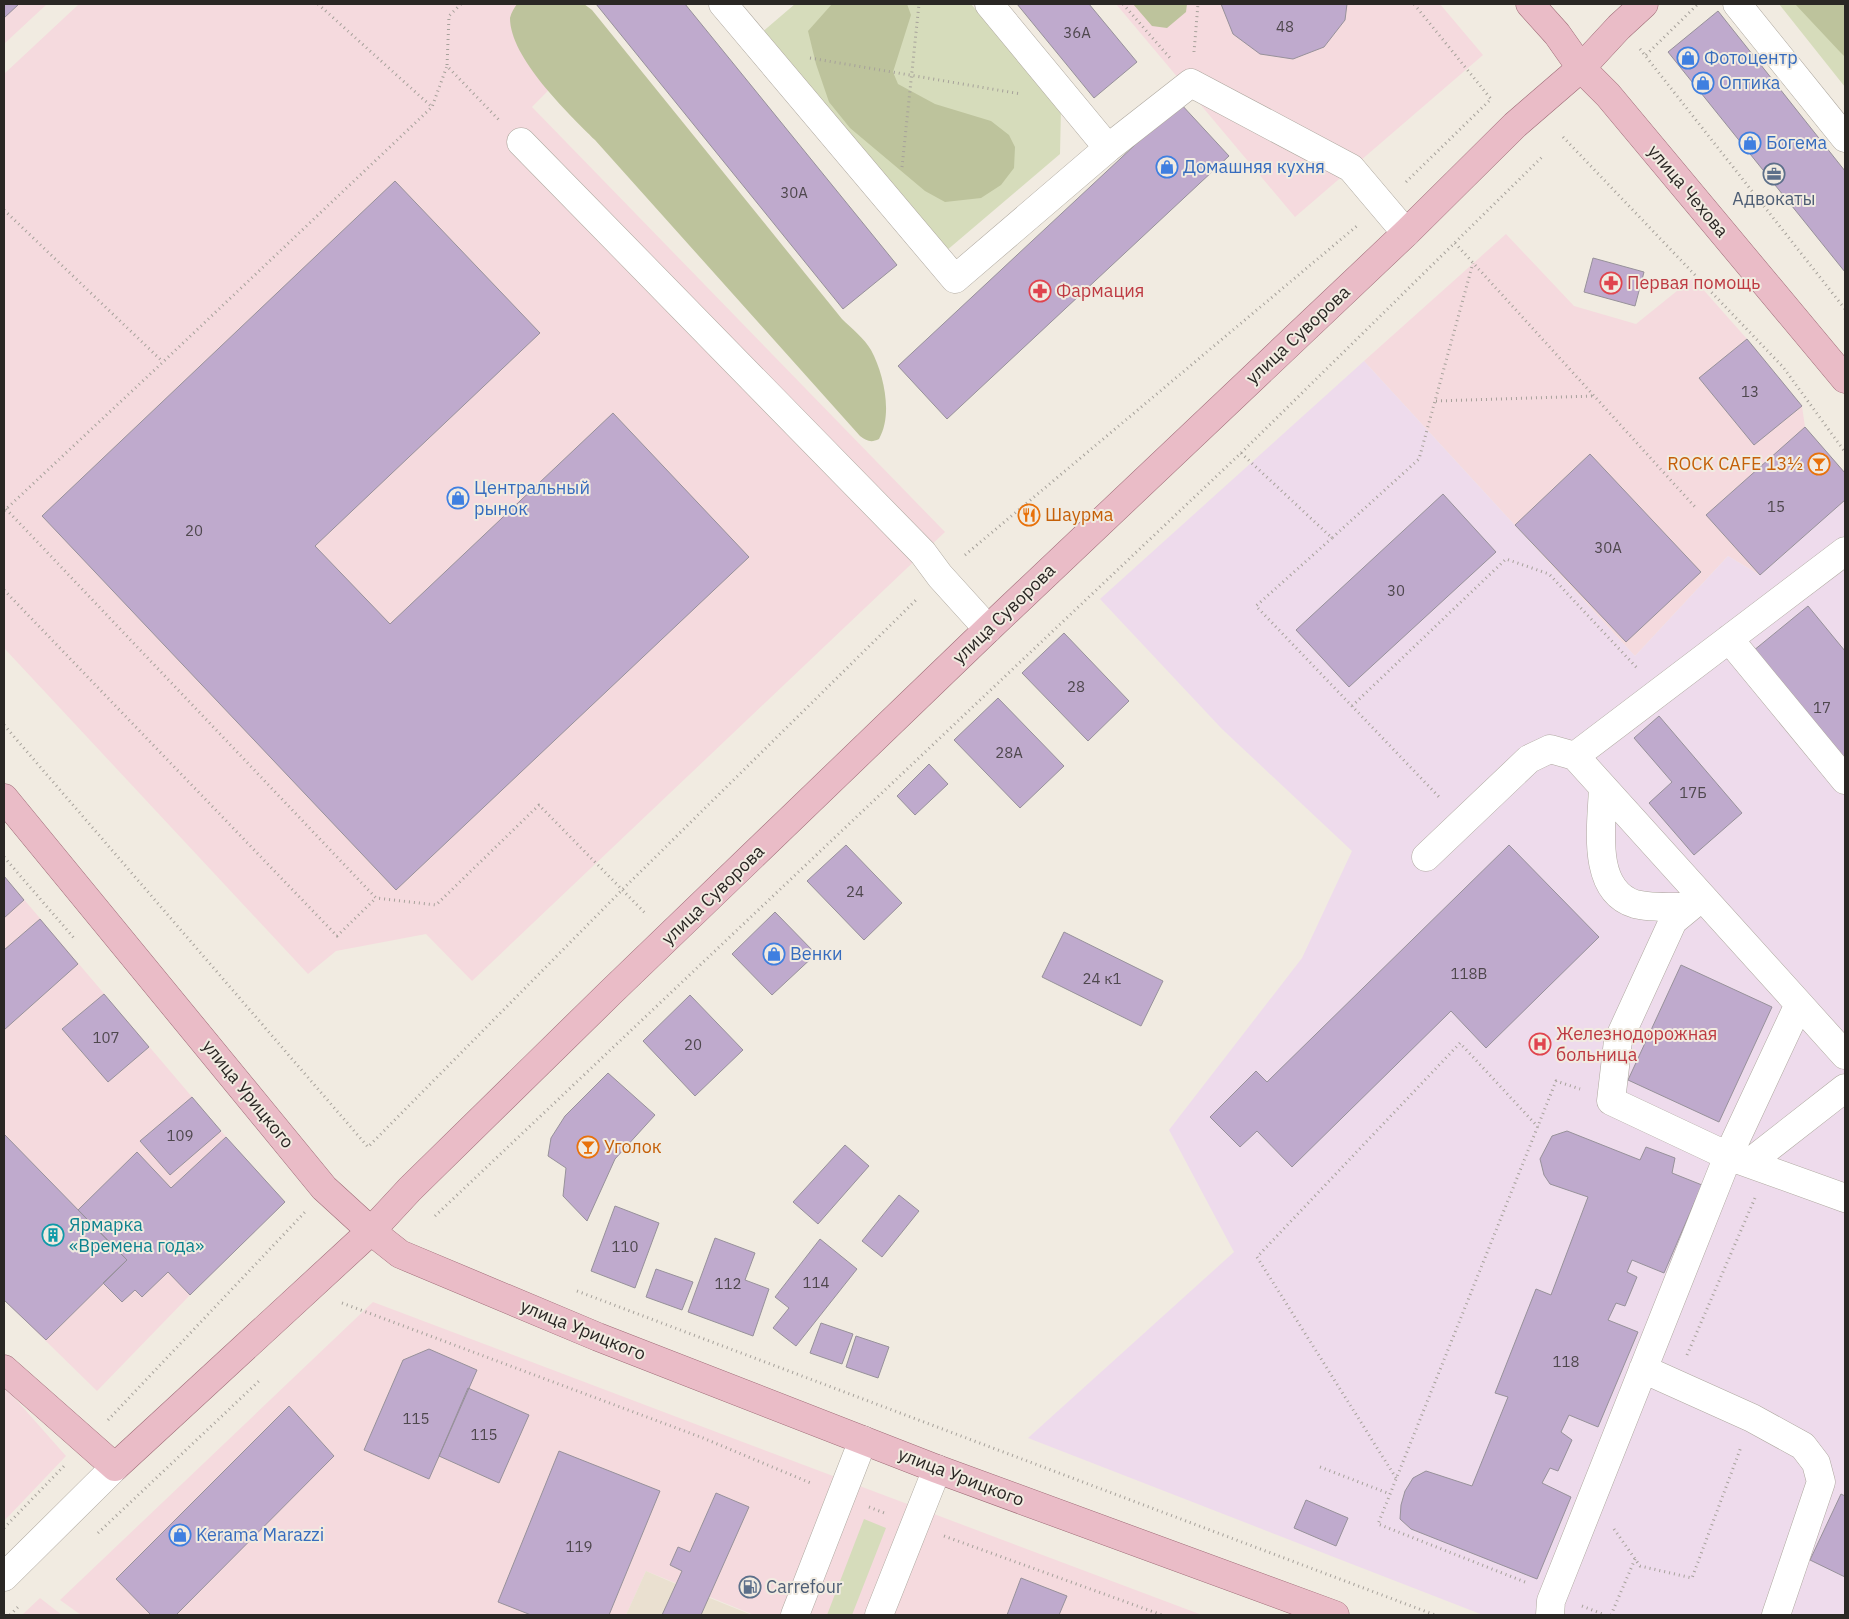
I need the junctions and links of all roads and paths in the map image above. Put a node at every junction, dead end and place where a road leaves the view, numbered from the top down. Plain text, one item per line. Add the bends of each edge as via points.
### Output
1 (318, 4) edge
2 (461, 4) edge
3 (723, 4) edge
4 (919, 4) edge
5 (989, 4) edge
6 (1124, 4) edge
7 (1198, 4) edge
8 (1414, 4) edge
9 (1530, 4) edge
10 (1644, 4) edge
11 (1698, 4) edge
12 (1737, 4) edge
13 (809, 58) dead end
14 (447, 66) junction
15 (1581, 68) junction
16 (912, 76) junction
17 (1192, 83) junction
18 (1024, 95) dead end
19 (432, 107) junction
20 (1563, 137) dead end
21 (1845, 138) edge
22 (521, 142) joint
23 (1108, 148) junction
24 (1543, 156) dead end
25 (1383, 204) junction
26 (4, 210) edge
27 (897, 210) junction
28 (1406, 233) junction
29 (1455, 243) junction
30 (1473, 263) junction
31 (1845, 309) edge
32 (164, 362) junction
33 (1845, 379) edge
34 (1594, 396) junction
35 (1436, 401) junction
36 (1845, 452) edge
37 (1241, 453) junction
38 (1696, 508) dead end
39 (5, 510) edge
40 (1332, 538) junction
41 (1845, 551) edge
42 (940, 576) junction
43 (4, 590) edge
44 (988, 628) junction
45 (1729, 639) junction
46 (1660, 692) junction
47 (1352, 706) junction
48 (4, 725) edge
49 (1575, 756) junction
50 (1845, 780) edge
51 (1603, 787) junction
52 (4, 798) edge
53 (1462, 822) junction
54 (1426, 857) dead end
55 (622, 890) junction
56 (376, 898) junction
57 (1696, 902) junction
58 (670, 937) junction
59 (1799, 1004) junction
60 (1845, 1055) edge
61 (1845, 1088) edge
62 (1611, 1101) junction
63 (1538, 1126) junction
64 (1748, 1163) junction
65 (1845, 1198) edge
66 (309, 1208) dead end
67 (435, 1216) dead end
68 (371, 1231) junction
69 (570, 1288) dead end
70 (348, 1297) dead end
71 (4, 1369) edge
72 (1643, 1369) junction
73 (262, 1378) dead end
74 (1675, 1383) junction
75 (1752, 1418) junction
76 (863, 1440) junction
77 (87, 1442) junction
78 (115, 1467) junction
79 (1320, 1467) dead end
80 (937, 1469) junction
81 (1396, 1478) junction
82 (1390, 1494) junction
83 (841, 1496) junction
84 (1592, 1498) junction
85 (914, 1525) junction
86 (4, 1528) edge
87 (96, 1534) dead end
88 (1635, 1559) junction
89 (4, 1577) edge
90 (24, 1602) dead end
91 (1552, 1604) edge
92 (10, 1615) edge
93 (796, 1615) edge
94 (879, 1615) edge
95 (1162, 1615) edge
96 (1335, 1615) edge
97 (1435, 1615) edge
98 (1611, 1615) edge
99 (1776, 1615) edge

1 - 19 path
2 - 14 path via 449,16
3 - 27 street
4 - 16 path
5 - 23 street
6 - 17 path
7 - 17 path
8 - 25 path via 1491,99
9 - 15 main road, улица Чехова
10 - 15 main road, улица Суворова
11 - 31 path via 1646,55
12 - 21 street
13 - 16 path
14 - 19 path
14 - 22 path
15 - 28 main road, улица Суворова via 1514,125
15 - 33 main road, улица Чехова via 1608,95
16 - 18 path
16 - 27 path
17 - 23 street
17 - 25 street via 1351,168
19 - 32 path
20 - 36 path via 1783,367
22 - 42 street via 923,553
23 - 27 street via 955,279
24 - 29 path
25 - 28 street
25 - 42 path
26 - 32 path
28 - 44 main road, улица Суворова
29 - 30 path
29 - 37 path
30 - 34 path
30 - 35 path
32 - 39 path
34 - 35 path
34 - 38 path
35 - 40 path via 1419,459
37 - 40 path
37 - 67 path
39 - 56 path
40 - 47 path via 1256,606
41 - 45 street
42 - 44 street
42 - 55 path
43 - 56 path via 336,936
44 - 58 main road, улица Суворова
45 - 46 street
45 - 50 street
46 - 47 path via 1549,574 1506,559
46 - 49 street
47 - 53 path
48 - 55 path via 368,1147
49 - 51 street
49 - 53 street via 1550,749 1528,759
51 - 57 street
51 - 57 street via 1601,837 1603,862 1610,885 1636,904
52 - 68 main road, улица Урицкого via 324,1188
53 - 54 street
55 - 56 path via 539,805 436,905
55 - 58 path
57 - 59 street
57 - 62 street via 1673,921 1618,1041
58 - 68 main road, улица Суворова via 410,1189
59 - 60 street
59 - 64 street
61 - 64 street
62 - 63 path via 1556,1081
62 - 64 street
63 - 81 path
63 - 81 path via 1460,1043 1257,1257
64 - 65 street
64 - 72 street
64 - 74 path
66 - 77 path
68 - 76 main road, улица Урицкого via 400,1254 598,1337
68 - 78 main road, улица Суворова
69 - 97 path
70 - 83 path via 342,1303 704,1438
71 - 77 main road
72 - 74 street
72 - 84 street
73 - 87 path
74 - 75 street
75 - 88 path via 1692,1578 1640,1566
75 - 99 street via 1803,1446 1816,1463 1821,1482
76 - 80 main road, улица Урицкого
76 - 83 street
77 - 78 main road
77 - 86 path
78 - 89 street
79 - 82 path
80 - 85 street
80 - 96 main road, улица Урицкого
81 - 82 path
82 - 91 path via 1378,1524
83 - 85 path
83 - 93 street
84 - 88 path
84 - 91 street
85 - 94 street
85 - 95 path
88 - 98 path
90 - 92 path

